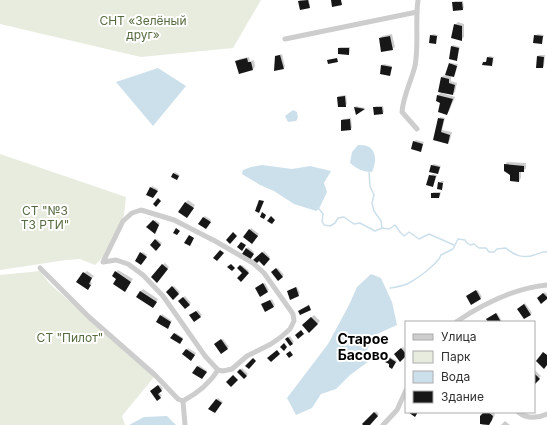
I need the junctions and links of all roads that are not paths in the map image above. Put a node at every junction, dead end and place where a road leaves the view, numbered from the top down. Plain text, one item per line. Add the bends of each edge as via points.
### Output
1 (418, 0) edge
2 (416, 12) junction
3 (285, 39) dead end
4 (417, 129) dead end
5 (40, 268) dead end
6 (547, 285) edge
7 (458, 321) edge
8 (218, 370) junction
9 (405, 392) edge
10 (183, 401) junction
11 (519, 413) edge
12 (547, 414) edge
13 (185, 425) edge
14 (383, 425) edge

1 - 2 street
2 - 3 street
2 - 4 street via 415,66 402,101 402,112
5 - 10 street via 89,317 155,375 174,396
6 - 7 street via 530,287 498,299
8 - 8 street via 204,356 163,296 143,275 128,264 116,260 104,262 123,221 132,213 141,210 174,220 253,263 264,273 293,314 294,321 290,329 281,337 247,356 232,369
8 - 10 street via 194,395
9 - 14 street via 397,410
10 - 13 street
11 - 12 street via 533,418

